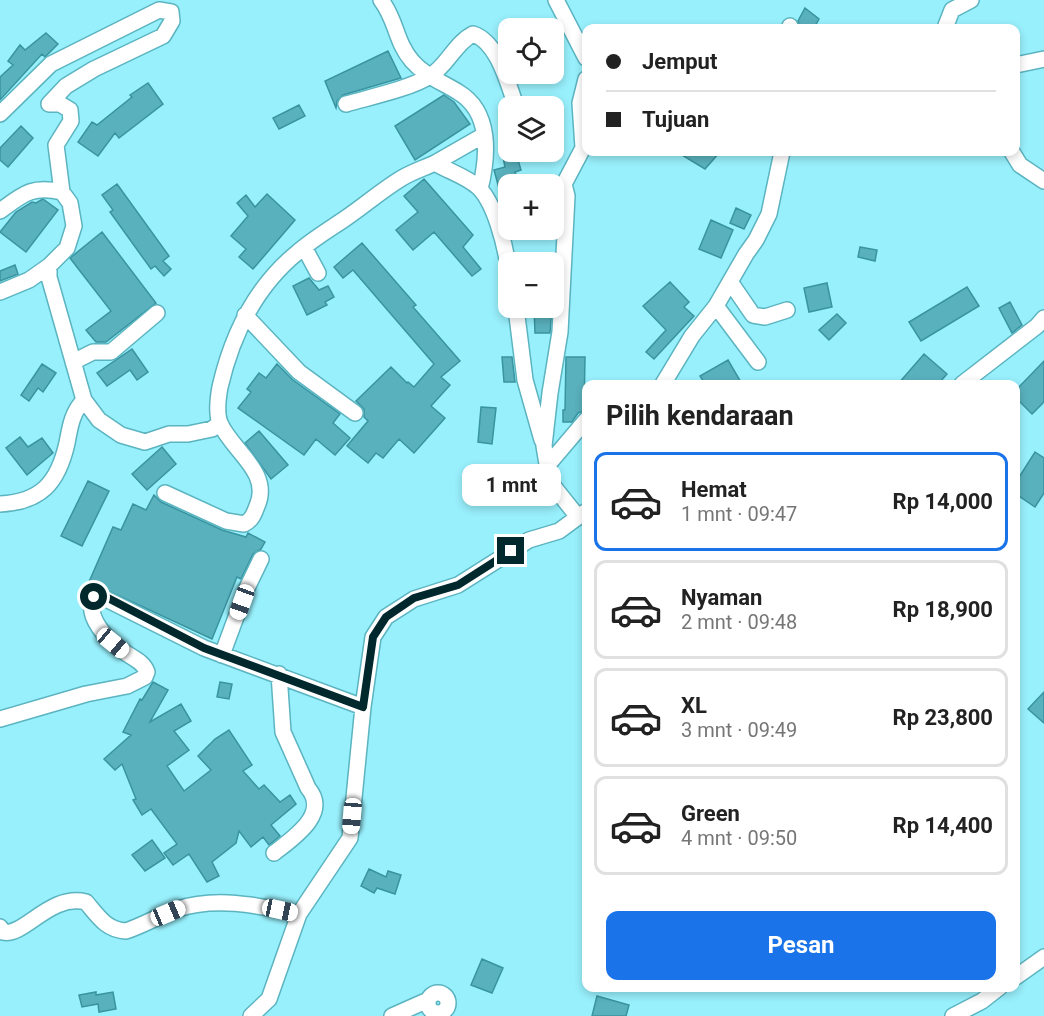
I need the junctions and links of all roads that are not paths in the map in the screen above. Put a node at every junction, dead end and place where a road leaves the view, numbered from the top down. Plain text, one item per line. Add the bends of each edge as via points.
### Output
1 (381, 0) edge
2 (556, 0) edge
3 (971, 0) edge
4 (947, 24) edge
5 (582, 50) edge
6 (1044, 59) edge
7 (1020, 64) edge
8 (430, 76) junction
9 (582, 94) edge
10 (512, 96) edge
11 (346, 104) dead end
12 (0, 114) edge
13 (582, 125) edge
14 (484, 135) junction
15 (582, 152) edge
16 (781, 156) edge
17 (1014, 156) edge
18 (435, 163) junction
19 (1044, 180) edge
20 (480, 189) junction
21 (62, 192) junction
22 (0, 211) edge
23 (304, 247) junction
24 (506, 252) edge
25 (49, 266) junction
26 (318, 273) dead end
27 (731, 283) junction
28 (0, 292) edge
29 (716, 306) junction
30 (787, 310) dead end
31 (157, 313) dead end
32 (245, 315) junction
33 (517, 318) edge
34 (1044, 318) edge
35 (685, 348) junction
36 (73, 362) junction
37 (758, 362) dead end
38 (665, 380) edge
39 (676, 380) edge
40 (967, 380) edge
41 (84, 400) junction
42 (355, 413) dead end
43 (220, 423) junction
44 (582, 425) edge
45 (544, 446) junction
46 (547, 466) junction
47 (165, 493) dead end
48 (0, 504) edge
49 (582, 514) edge
50 (261, 559) dead end
51 (222, 655) junction
52 (279, 674) junction
53 (363, 707) junction
54 (0, 719) edge
55 (274, 853) dead end
56 (299, 914) junction
57 (0, 927) edge
58 (1044, 957) edge
59 (1020, 973) edge
60 (994, 992) edge
61 (428, 1000) dead end
62 (251, 1016) edge
63 (392, 1016) edge
64 (953, 1016) edge

1 - 8 street via 394,19 406,54
2 - 5 street
3 - 4 street via 952,10
6 - 7 street
8 - 10 street via 473,34 479,36 502,66
8 - 11 street
8 - 14 street via 470,101
9 - 13 street
12 - 21 street via 51,63 159,10 171,12 172,21 163,36 94,69 66,86 49,104 60,104 70,110 71,121 57,145
14 - 18 street
14 - 20 street via 486,159
15 - 45 street via 564,184 567,195 560,332
16 - 27 street via 769,214
17 - 19 street via 1020,165
18 - 20 street
18 - 23 street via 395,182
20 - 24 street via 504,238
21 - 22 street via 47,188 25,192
21 - 25 street via 70,203 74,226 67,248
23 - 26 street
23 - 32 street via 279,268
25 - 28 street
25 - 36 street
27 - 29 street
27 - 30 street via 753,315 765,317
29 - 35 street
29 - 37 street
31 - 36 street via 111,352 93,352
32 - 42 street via 299,372
32 - 43 street via 220,388
33 - 45 street via 525,380
34 - 40 street
35 - 38 street
35 - 39 street via 689,360
36 - 41 street
41 - 43 street via 109,428 145,442 169,434 212,429
41 - 48 street via 75,411 62,460 51,482 29,500
43 - 47 street via 261,487 259,503 249,522 226,521
44 - 46 street
45 - 46 street
46 - 49 street via 550,482
49 - 53 street via 559,531 529,540 458,585 414,598 386,617 373,637
50 - 51 street
51 - 52 street
51 - 54 street via 98,595 91,605 95,619 113,643 142,663 147,669 145,677 127,686
52 - 53 street
52 - 55 street via 283,732 314,795 315,806 308,825
53 - 56 street via 350,838
56 - 57 street via 244,902 195,906 180,908 126,931 106,926 86,902 72,901 50,908 12,932 3,932
56 - 62 street via 269,999
58 - 59 street
60 - 64 street
61 - 63 street

